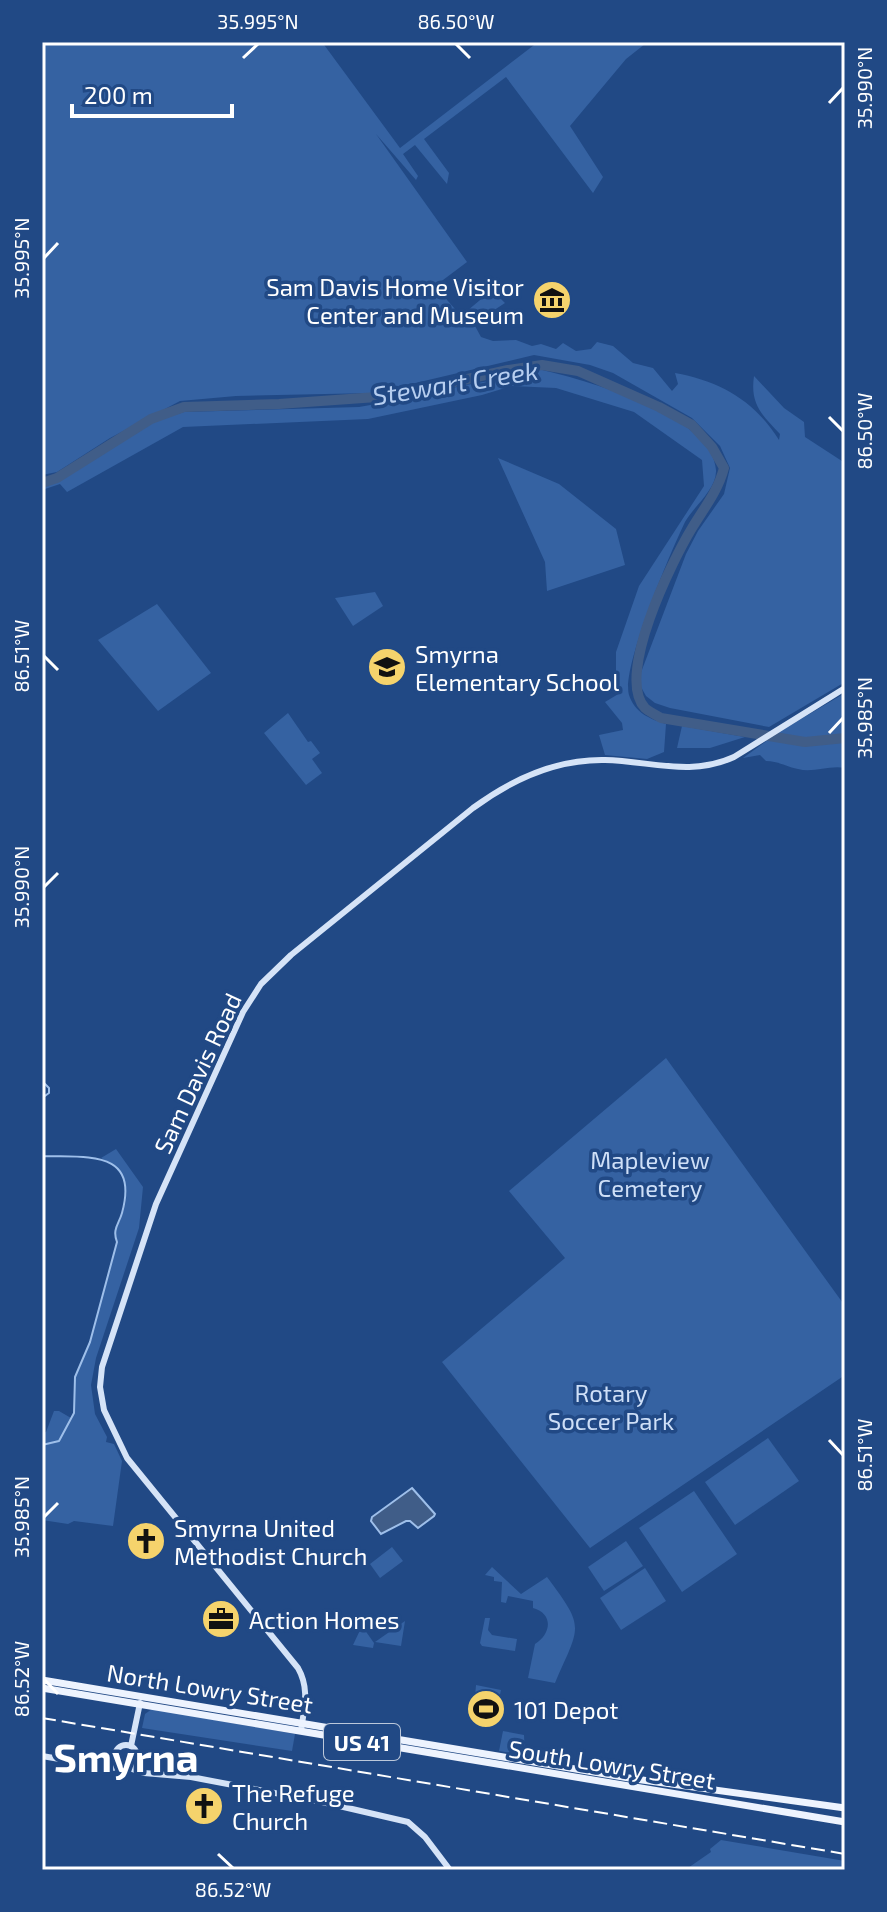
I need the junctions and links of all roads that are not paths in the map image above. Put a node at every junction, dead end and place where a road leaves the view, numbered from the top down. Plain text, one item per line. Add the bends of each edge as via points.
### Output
1 (845, 688) edge
2 (42, 1680) edge
3 (42, 1688) edge
4 (139, 1701) junction
5 (302, 1727) junction
6 (131, 1746) junction
7 (115, 1755) junction
8 (137, 1755) junction
9 (42, 1756) edge
10 (98, 1764) junction
11 (125, 1766) junction
12 (150, 1772) junction
13 (845, 1808) edge
14 (845, 1822) edge
15 (450, 1870) edge

1 - 5 street, Sam Davis Road via 715,764 672,768 604,760 570,763 529,775 487,797 291,955 266,978 243,1012 150,1221 102,1367 101,1400 127,1458 299,1670 306,1694
2 - 4 main road, North Lowry Street / US 41
3 - 4 main road, South Lowry Street / US 41
4 - 5 main road, South Lowry Street / US 41
4 - 6 street
5 - 13 main road, North Lowry Street / US 41
5 - 14 main road, South Lowry Street / US 41
6 - 7 street via 122,1746
6 - 8 street
7 - 10 street
7 - 11 street
8 - 11 street
8 - 12 street
9 - 10 street
10 - 11 street
11 - 12 street
12 - 15 street via 411,1823

